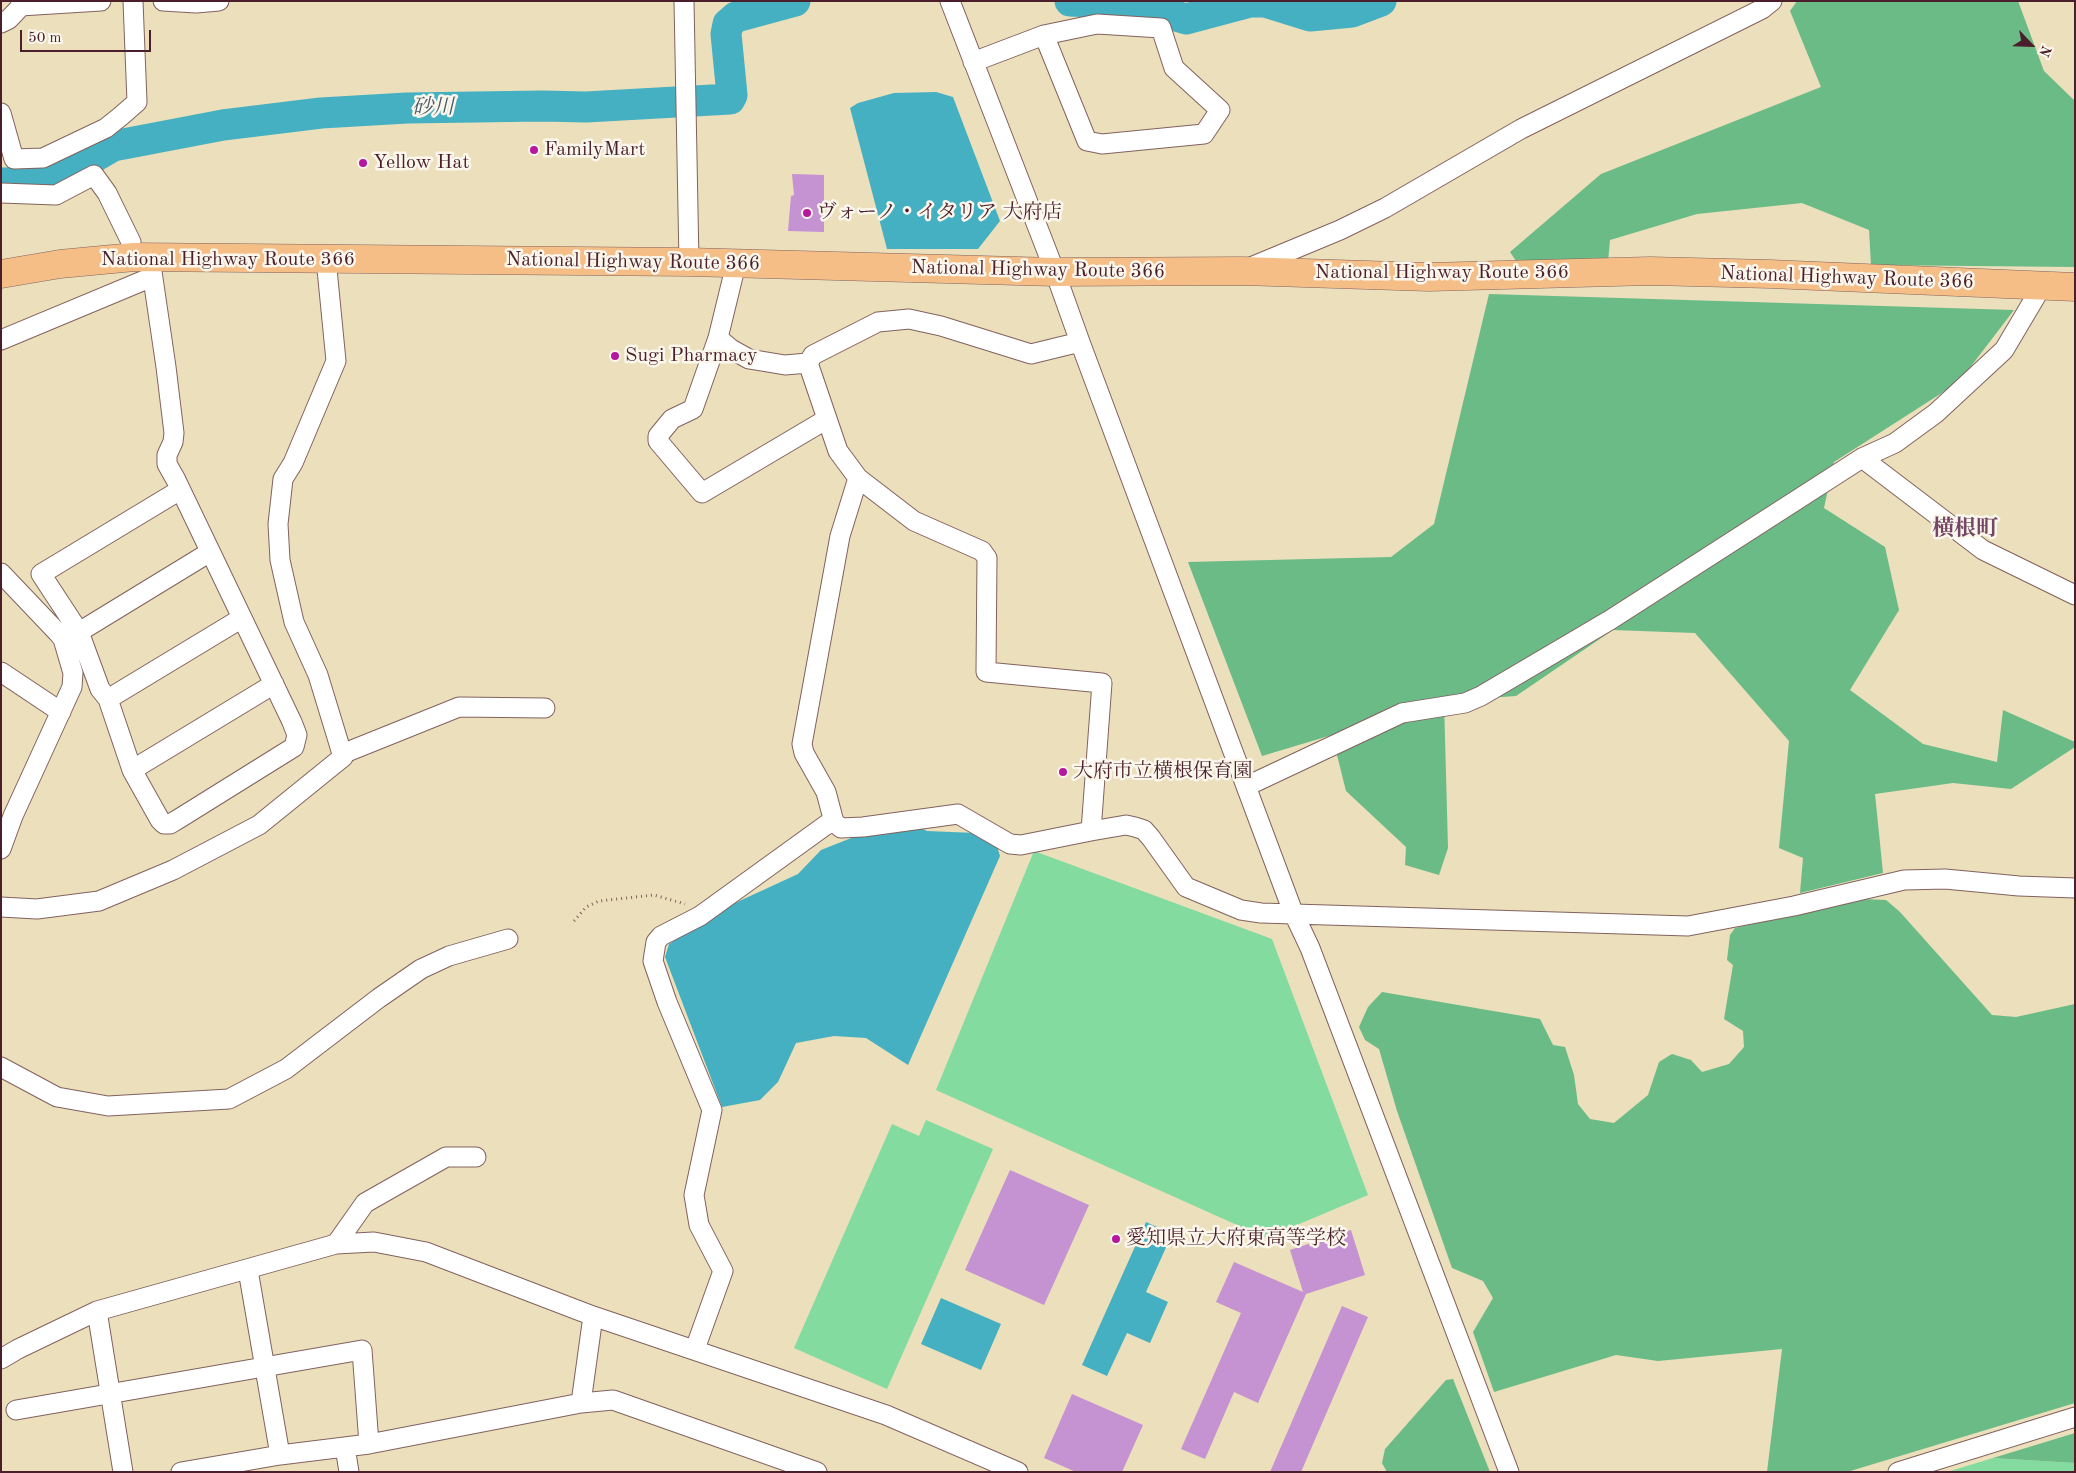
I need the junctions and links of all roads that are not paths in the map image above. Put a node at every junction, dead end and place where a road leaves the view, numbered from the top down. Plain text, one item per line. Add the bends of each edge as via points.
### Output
1 (101, 1) edge
2 (133, 1) edge
3 (163, 1) edge
4 (220, 1) edge
5 (684, 1) edge
6 (950, 1) edge
7 (1772, 1) edge
8 (21, 3) edge
9 (1, 23) edge
10 (1044, 35) junction
11 (973, 62) junction
12 (1, 113) edge
13 (1, 193) edge
14 (144, 259) junction
15 (326, 259) junction
16 (689, 262) junction
17 (736, 264) junction
18 (1242, 271) junction
19 (1056, 272) junction
20 (1, 274) edge
21 (2042, 286) junction
22 (2075, 287) edge
23 (718, 338) junction
24 (1, 340) edge
25 (1080, 342) junction
26 (808, 363) junction
27 (827, 418) junction
28 (1862, 458) junction
29 (858, 478) junction
30 (180, 490) junction
31 (210, 552) junction
32 (1, 573) edge
33 (2075, 595) edge
34 (242, 618) junction
35 (79, 632) junction
36 (1, 672) edge
37 (274, 684) junction
38 (108, 699) junction
39 (545, 708) dead end
40 (61, 712) junction
41 (342, 754) junction
42 (132, 770) junction
43 (1246, 786) junction
44 (834, 822) junction
45 (1091, 831) junction
46 (1, 849) edge
47 (2075, 888) edge
48 (1, 907) edge
49 (1293, 912) junction
50 (508, 940) dead end
51 (1, 1067) edge
52 (476, 1157) dead end
53 (336, 1244) junction
54 (248, 1270) junction
55 (97, 1311) junction
56 (592, 1316) junction
57 (694, 1350) junction
58 (1, 1359) edge
59 (267, 1366) junction
60 (109, 1394) junction
61 (581, 1403) junction
62 (16, 1410) dead end
63 (2075, 1417) edge
64 (369, 1444) junction
65 (345, 1447) junction
66 (280, 1455) junction
67 (227, 1468) edge
68 (123, 1472) edge
69 (181, 1472) edge
70 (349, 1472) edge
71 (817, 1472) edge
72 (1018, 1472) edge
73 (1509, 1472) edge
74 (1898, 1472) edge

1 - 8 street
2 - 12 street via 137,102 121,116 106,128 43,158 14,159
3 - 4 street
5 - 16 street
6 - 11 street
7 - 18 street via 1762,9 1521,129 1385,208
8 - 9 street via 10,19
10 - 10 street via 1097,24 1161,28 1174,68 1220,110 1204,134 1102,144 1087,141
10 - 11 street
11 - 19 street
13 - 14 street via 56,195 94,175
14 - 15 highway, National Highway Route 366
14 - 20 highway, National Highway Route 366 via 134,257 60,264
14 - 24 street
14 - 30 street via 166,367 174,433 166,455 167,464
15 - 16 highway, National Highway Route 366
15 - 41 street via 336,361 293,463 283,479 278,524 280,560 294,622 318,675
16 - 17 highway, National Highway Route 366
17 - 19 highway, National Highway Route 366
17 - 23 street
18 - 19 highway, National Highway Route 366
18 - 21 highway, National Highway Route 366 via 1429,277 1660,272 1770,274
19 - 25 street
21 - 22 highway, National Highway Route 366
21 - 28 street via 2004,350 1936,413 1895,443
23 - 26 street via 749,359 785,364
23 - 27 street via 693,409 672,419 658,436 658,441 702,493
25 - 26 street via 1030,354 908,319 878,322 813,355
25 - 43 street
26 - 27 street
27 - 29 street via 838,451
28 - 33 street via 1983,550
28 - 43 street via 1610,620 1481,696 1465,703 1402,713
29 - 44 street via 840,536 802,744 826,792
29 - 45 street via 914,521 982,552 987,558 986,672 1102,683
30 - 31 street
30 - 35 street via 41,574
31 - 34 street
31 - 35 street
32 - 40 street via 63,640 73,680
34 - 37 street
34 - 38 street
35 - 38 street via 100,689
36 - 40 street
37 - 42 street
37 - 42 street via 297,735 294,747 180,818 170,824 160,820
38 - 42 street
39 - 41 street via 459,707
40 - 46 street
41 - 48 street via 259,825 173,870 99,901 37,909
43 - 49 street
44 - 45 street via 840,828 863,827 958,814 1010,844 1021,845
44 - 57 street via 700,916 661,936 655,947 653,961 667,1002 712,1110 694,1195 699,1225 723,1271
45 - 49 street via 1126,825 1144,830 1179,879 1190,888 1241,910
47 - 49 street via 1945,879 1904,880 1794,906 1688,926
49 - 73 street via 1324,985
50 - 51 street via 449,956 421,970 378,998 286,1069 229,1099 108,1106 58,1097
52 - 53 street via 446,1157 365,1203
53 - 54 street
53 - 56 street via 374,1242 426,1252
54 - 55 street
54 - 59 street
55 - 58 street
55 - 60 street
56 - 57 street
56 - 61 street
57 - 72 street via 886,1415
59 - 60 street
59 - 64 street via 362,1350
59 - 66 street
60 - 62 street
60 - 68 street
61 - 64 street
61 - 71 street via 613,1400
63 - 74 street
64 - 65 street
65 - 66 street
65 - 70 street
66 - 67 street
67 - 69 street

